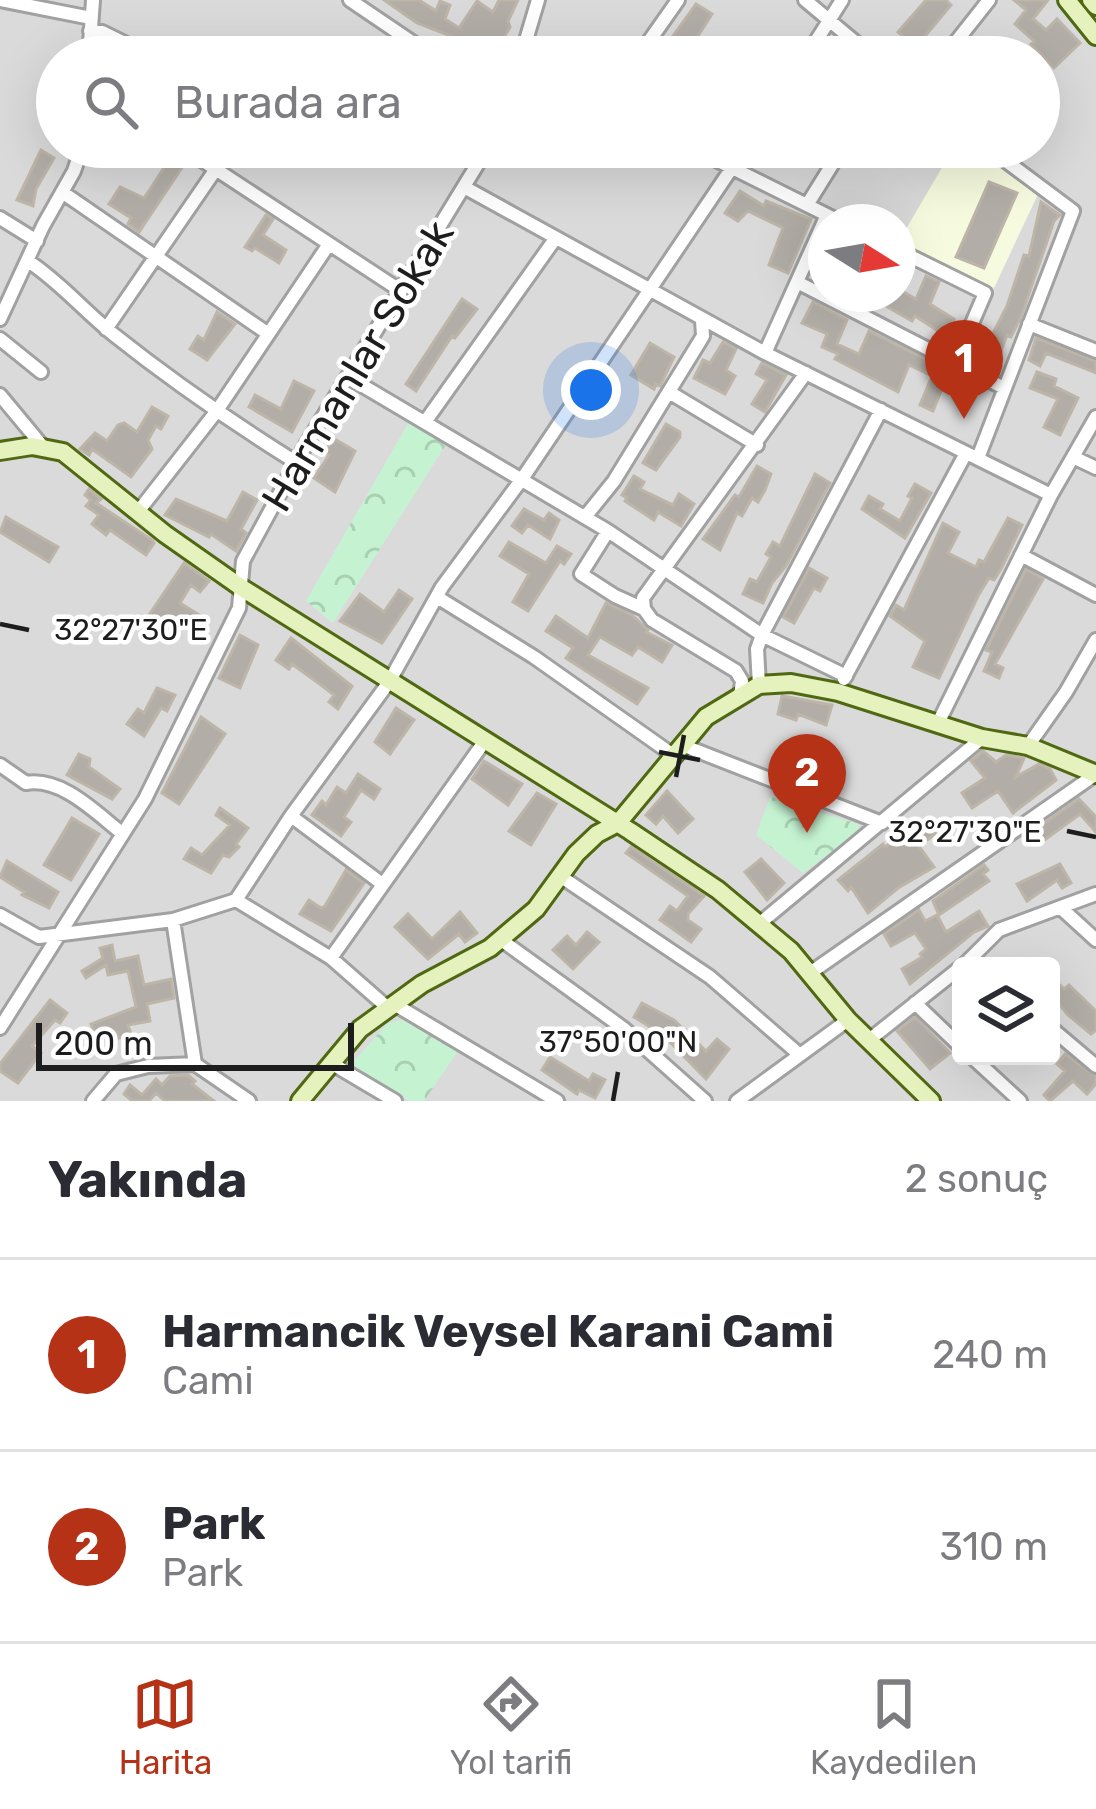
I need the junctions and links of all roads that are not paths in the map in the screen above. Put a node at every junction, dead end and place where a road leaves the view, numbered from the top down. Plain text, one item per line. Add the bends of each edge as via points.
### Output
1 (0, 0) edge
2 (93, 0) edge
3 (350, 0) edge
4 (538, 0) edge
5 (678, 0) edge
6 (805, 0) edge
7 (842, 0) edge
8 (989, 0) edge
9 (1067, 0) edge
10 (829, 19) junction
11 (91, 24) junction
12 (90, 36) edge
13 (113, 36) edge
14 (403, 36) edge
15 (528, 36) edge
16 (653, 36) edge
17 (819, 36) edge
18 (849, 36) edge
19 (961, 36) edge
20 (1096, 36) edge
21 (73, 168) edge
22 (475, 168) edge
23 (830, 168) edge
24 (1015, 168) edge
25 (216, 169) joint
26 (731, 169) joint
27 (464, 187) junction
28 (62, 192) junction
29 (806, 205) joint
30 (0, 218) edge
31 (555, 239) junction
32 (37, 241) junction
33 (329, 244) junction
34 (155, 254) junction
35 (808, 257) edge
36 (916, 259) edge
37 (28, 261) junction
38 (797, 282) junction
39 (646, 290) junction
40 (401, 291) junction
41 (0, 319) edge
42 (702, 320) junction
43 (1029, 324) junction
44 (106, 329) junction
45 (267, 333) junction
46 (0, 339) edge
47 (1096, 351) edge
48 (765, 353) junction
49 (955, 363) junction
50 (41, 372) dead end
51 (806, 373) junction
52 (348, 377) junction
53 (1004, 388) junction
54 (669, 392) junction
55 (0, 394) edge
56 (881, 410) junction
57 (216, 412) junction
58 (1096, 417) edge
59 (425, 422) junction
60 (757, 446) junction
61 (44, 448) junction
62 (0, 451) edge
63 (972, 455) junction
64 (1072, 457) junction
65 (297, 463) junction
66 (1096, 468) edge
67 (522, 479) junction
68 (1051, 495) junction
69 (137, 513) junction
70 (585, 517) junction
71 (608, 531) junction
72 (1021, 555) junction
73 (665, 568) junction
74 (242, 589) junction
75 (1096, 596) edge
76 (437, 597) junction
77 (644, 609) junction
78 (762, 634) junction
79 (1096, 640) edge
80 (389, 682) junction
81 (842, 684) junction
82 (759, 685) junction
83 (740, 696) junction
84 (938, 723) junction
85 (982, 738) junction
86 (484, 742) junction
87 (1028, 746) junction
88 (677, 750) junction
89 (0, 765) edge
90 (1096, 774) edge
91 (291, 816) junction
92 (882, 823) junction
93 (618, 824) junction
94 (123, 834) junction
95 (560, 876) junction
96 (382, 884) junction
97 (1096, 894) edge
98 (236, 900) junction
99 (1061, 908) junction
100 (0, 915) edge
101 (172, 920) junction
102 (759, 924) junction
103 (61, 933) junction
104 (500, 939) junction
105 (1096, 940) edge
106 (982, 957) edge
107 (331, 958) junction
108 (809, 973) junction
109 (952, 974) edge
110 (914, 1003) junction
111 (391, 1006) junction
112 (848, 1020) junction
113 (0, 1028) edge
114 (1060, 1036) edge
115 (952, 1039) edge
116 (869, 1040) junction
117 (800, 1055) junction
118 (332, 1063) junction
119 (195, 1064) junction
120 (981, 1065) edge
121 (1096, 1066) edge
122 (93, 1101) edge
123 (249, 1101) edge
124 (300, 1101) edge
125 (395, 1101) edge
126 (557, 1101) edge
127 (705, 1101) edge
128 (736, 1101) edge
129 (931, 1101) edge
130 (1021, 1101) edge

1 - 11 street
2 - 11 street
3 - 14 street
4 - 15 street
5 - 16 street
6 - 10 street
7 - 10 street
8 - 19 street
9 - 20 street
10 - 17 street
10 - 18 street
11 - 12 street
11 - 13 street
21 - 28 street
22 - 27 street, Harmanlar Sokak
23 - 29 street
24 - 43 street via 1073,211
25 - 33 street
25 - 34 street
26 - 29 street
26 - 39 street
27 - 31 street
27 - 40 street, Harmanlar Sokak
28 - 32 street
28 - 34 street
30 - 32 street
31 - 39 street
31 - 59 street
32 - 37 street
33 - 40 street
33 - 45 street
34 - 44 street
34 - 45 street
35 - 38 street
36 - 49 street via 986,293
37 - 41 street
37 - 44 street
38 - 48 street
38 - 49 street
39 - 42 street
39 - 67 street
40 - 52 street, Harmanlar Sokak
42 - 48 street
42 - 54 street via 704,336
43 - 47 street
43 - 53 street
44 - 57 street
45 - 57 street
46 - 50 street
48 - 51 street
49 - 53 street
51 - 56 street
51 - 60 street
52 - 59 street
52 - 65 street, Harmanlar Sokak
53 - 63 street
54 - 60 street
54 - 70 street
55 - 61 street
56 - 63 street
56 - 78 street
57 - 65 street
57 - 69 street
58 - 64 street
59 - 67 street
60 - 73 street
61 - 62 street
61 - 69 street via 63,452
63 - 68 street
63 - 81 street
64 - 66 street
64 - 68 street
65 - 74 street, Harmanlar Sokak via 243,561
67 - 70 street
67 - 76 street
68 - 72 street
69 - 74 street
70 - 71 street
71 - 73 street
71 - 77 street via 580,574
72 - 75 street
72 - 84 street
73 - 77 street
73 - 78 street
74 - 80 street
74 - 94 street, Harmanlar Sokak via 202,686
76 - 80 street
76 - 88 street
77 - 83 street via 736,671
78 - 81 street
78 - 82 street
79 - 87 street
80 - 86 street
80 - 91 street
81 - 82 street
81 - 84 street
82 - 83 street
83 - 88 street via 706,717
84 - 85 street
85 - 87 street
85 - 92 street
86 - 93 street
86 - 96 street
87 - 90 street
88 - 92 street
88 - 93 street
89 - 94 street via 26,783 43,780 67,792
90 - 108 street
91 - 96 street
91 - 98 street
92 - 102 street
93 - 95 street via 597,834
93 - 102 street
94 - 103 street, Harmanlar Sokak
95 - 104 street
95 - 117 street via 710,977
96 - 107 street
97 - 99 street
98 - 101 street
98 - 107 street
99 - 105 street
99 - 106 street via 999,930
100 - 103 street via 39,937
101 - 103 street
101 - 119 street
102 - 108 street
103 - 113 street, Harmanlar Sokak
104 - 111 street
104 - 127 street via 623,1028
107 - 111 street
108 - 112 street
109 - 110 street
110 - 115 street
110 - 116 street
111 - 118 street
111 - 126 street
112 - 116 street
112 - 117 street
114 - 121 street
116 - 129 street
117 - 128 street
118 - 124 street
118 - 125 street
119 - 122 street via 116,1074
119 - 123 street
120 - 130 street

